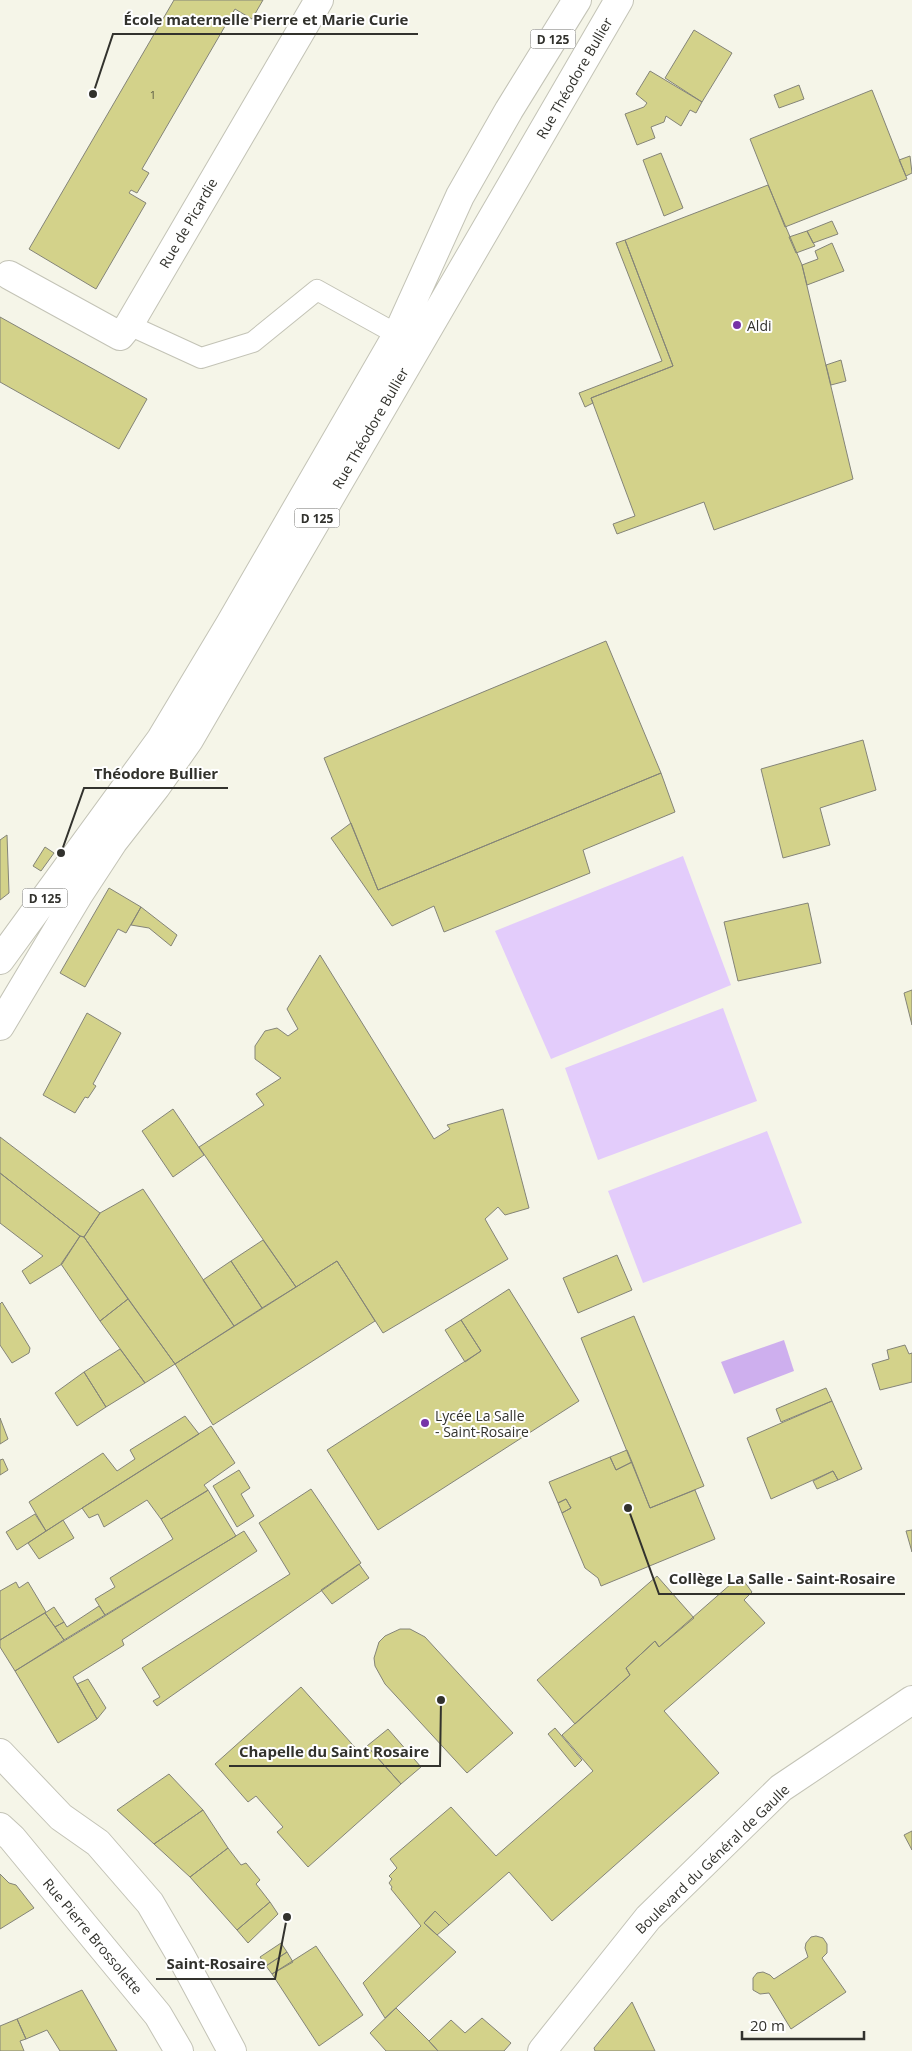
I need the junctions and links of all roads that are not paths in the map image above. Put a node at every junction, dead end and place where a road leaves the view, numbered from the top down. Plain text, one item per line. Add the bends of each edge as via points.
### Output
1 (319, 0) edge
2 (577, 0) edge
3 (619, 0) edge
4 (9, 275) dead end
5 (129, 325) junction
6 (407, 340) junction
7 (0, 960) edge
8 (0, 1026) edge
9 (912, 1700) edge
10 (0, 1753) edge
11 (0, 1827) edge
12 (549, 2047) edge
13 (179, 2051) edge
14 (232, 2051) edge

1 - 5 main road, Rue de Picardie
2 - 6 main road, Rue Théodore Bullier / D 125 via 460,196
3 - 6 main road, Rue Théodore Bullier / D 125
4 - 5 main road via 120,336
5 - 6 lane via 201,358 253,342 317,290
6 - 7 main road, Rue Théodore Bullier / D 125 via 161,739
6 - 8 main road, Rue Théodore Bullier / D 125 via 189,740 113,842
9 - 12 main road, Boulevard du Général de Gaulle via 782,1788 648,1918
10 - 14 main road via 62,1817 98,1843 150,1903
11 - 13 main road, Rue Pierre Brossolette via 158,2015

